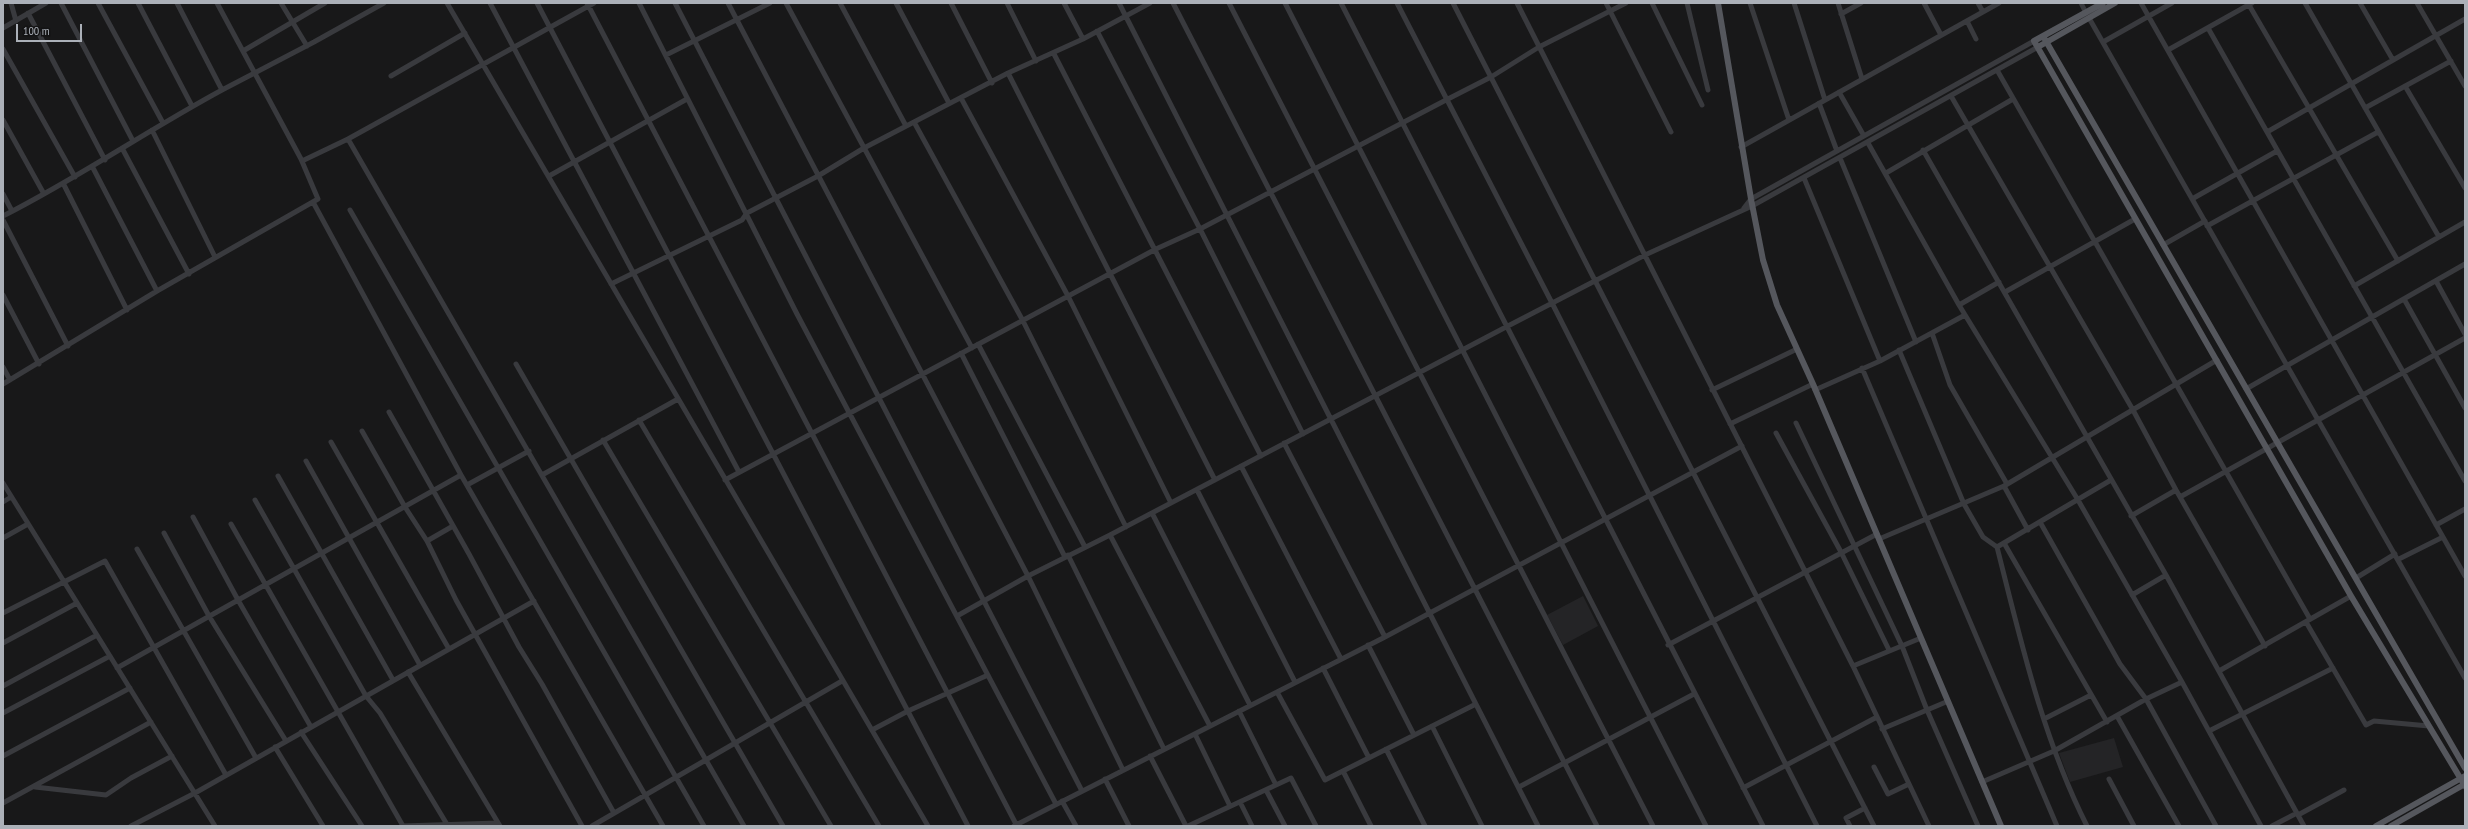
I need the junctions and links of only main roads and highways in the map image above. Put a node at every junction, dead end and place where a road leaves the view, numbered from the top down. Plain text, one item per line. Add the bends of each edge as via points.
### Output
1 (1718, 3) edge
2 (2103, 3) edge
3 (2115, 3) edge
4 (2087, 15) junction
5 (2043, 36) junction
6 (2047, 42) junction
7 (2038, 47) junction
8 (2465, 768) edge
9 (2463, 777) edge
10 (2465, 785) edge
11 (2001, 826) edge
12 (2376, 826) edge
13 (2391, 826) edge

1 - 11 main road via 1741,147 1763,260 1777,305
2 - 4 main road
3 - 4 main road
4 - 5 main road
4 - 6 main road
5 - 6 main road
5 - 7 main road via 2034,41
6 - 7 main road
6 - 8 main road
7 - 9 main road via 2351,596 2429,726
9 - 10 main road
9 - 12 main road
10 - 13 main road

